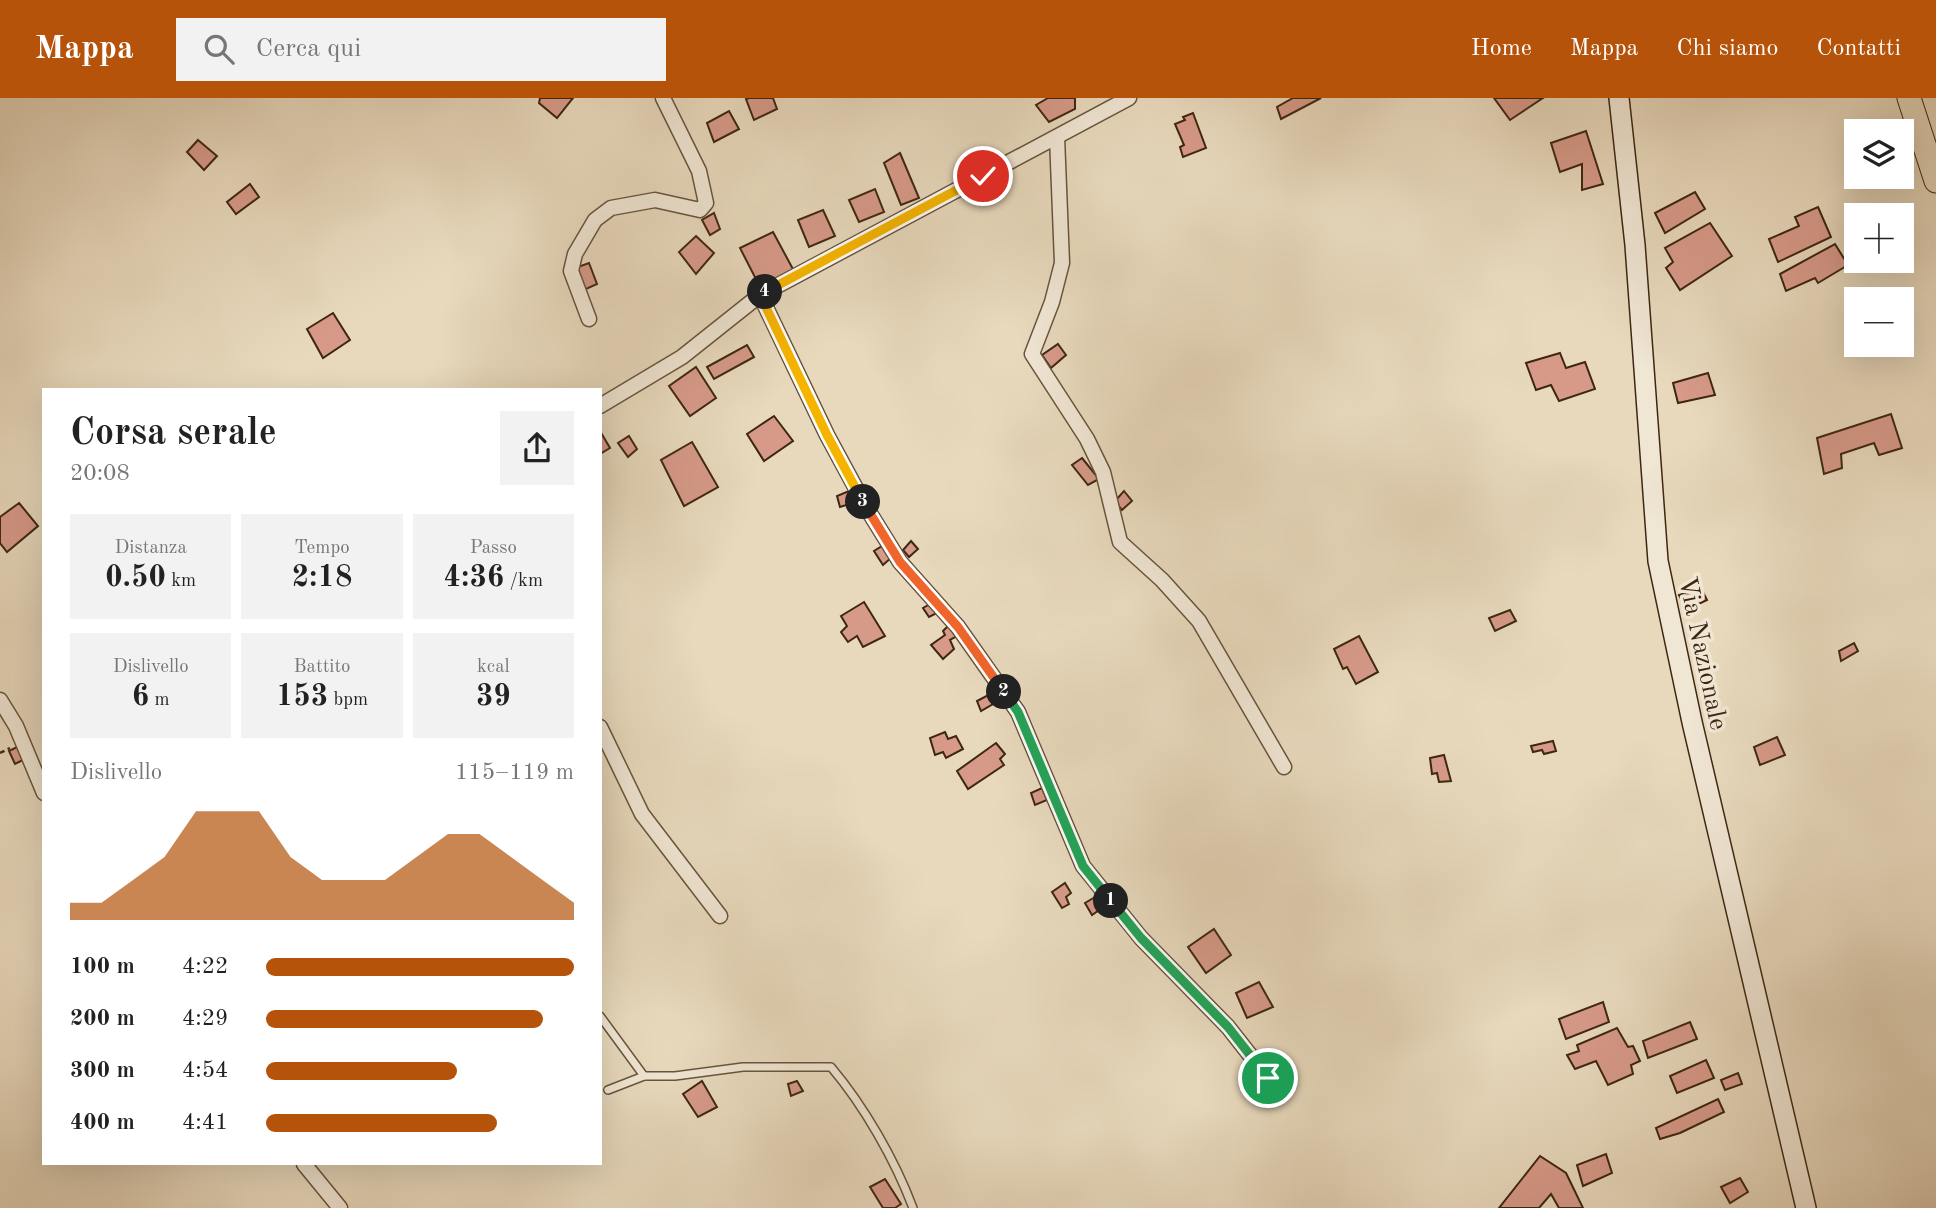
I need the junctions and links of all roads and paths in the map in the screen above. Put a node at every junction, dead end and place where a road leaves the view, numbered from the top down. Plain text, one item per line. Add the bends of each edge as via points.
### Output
1 (663, 98) edge
2 (1129, 98) edge
3 (1619, 98) edge
4 (1909, 98) edge
5 (1057, 136) junction
6 (1936, 181) edge
7 (760, 295) junction
8 (589, 319) dead end
9 (602, 405) edge
10 (0, 700) edge
11 (602, 731) edge
12 (1284, 767) dead end
13 (42, 788) edge
14 (720, 916) dead end
15 (602, 1019) edge
16 (644, 1076) junction
17 (1268, 1078) dead end
18 (608, 1090) dead end
19 (305, 1165) edge
20 (340, 1208) edge
21 (913, 1208) edge
22 (1806, 1208) edge

1 - 8 street via 699,171 706,203 700,210 655,200 611,208 595,220 570,271
2 - 5 street
3 - 22 main road, Via Nazionale via 1635,245 1658,561
4 - 6 main road
5 - 7 street
5 - 12 street via 1062,263 1032,354 1103,472 1121,542 1199,621
7 - 9 street via 682,357
7 - 17 street via 827,435 879,529 900,562 958,627 1018,712 1083,866 1141,938 1228,1027
10 - 13 street
11 - 14 street via 642,814
15 - 16 lane
16 - 18 lane
16 - 21 lane via 743,1067 831,1067 902,1179
19 - 20 street

